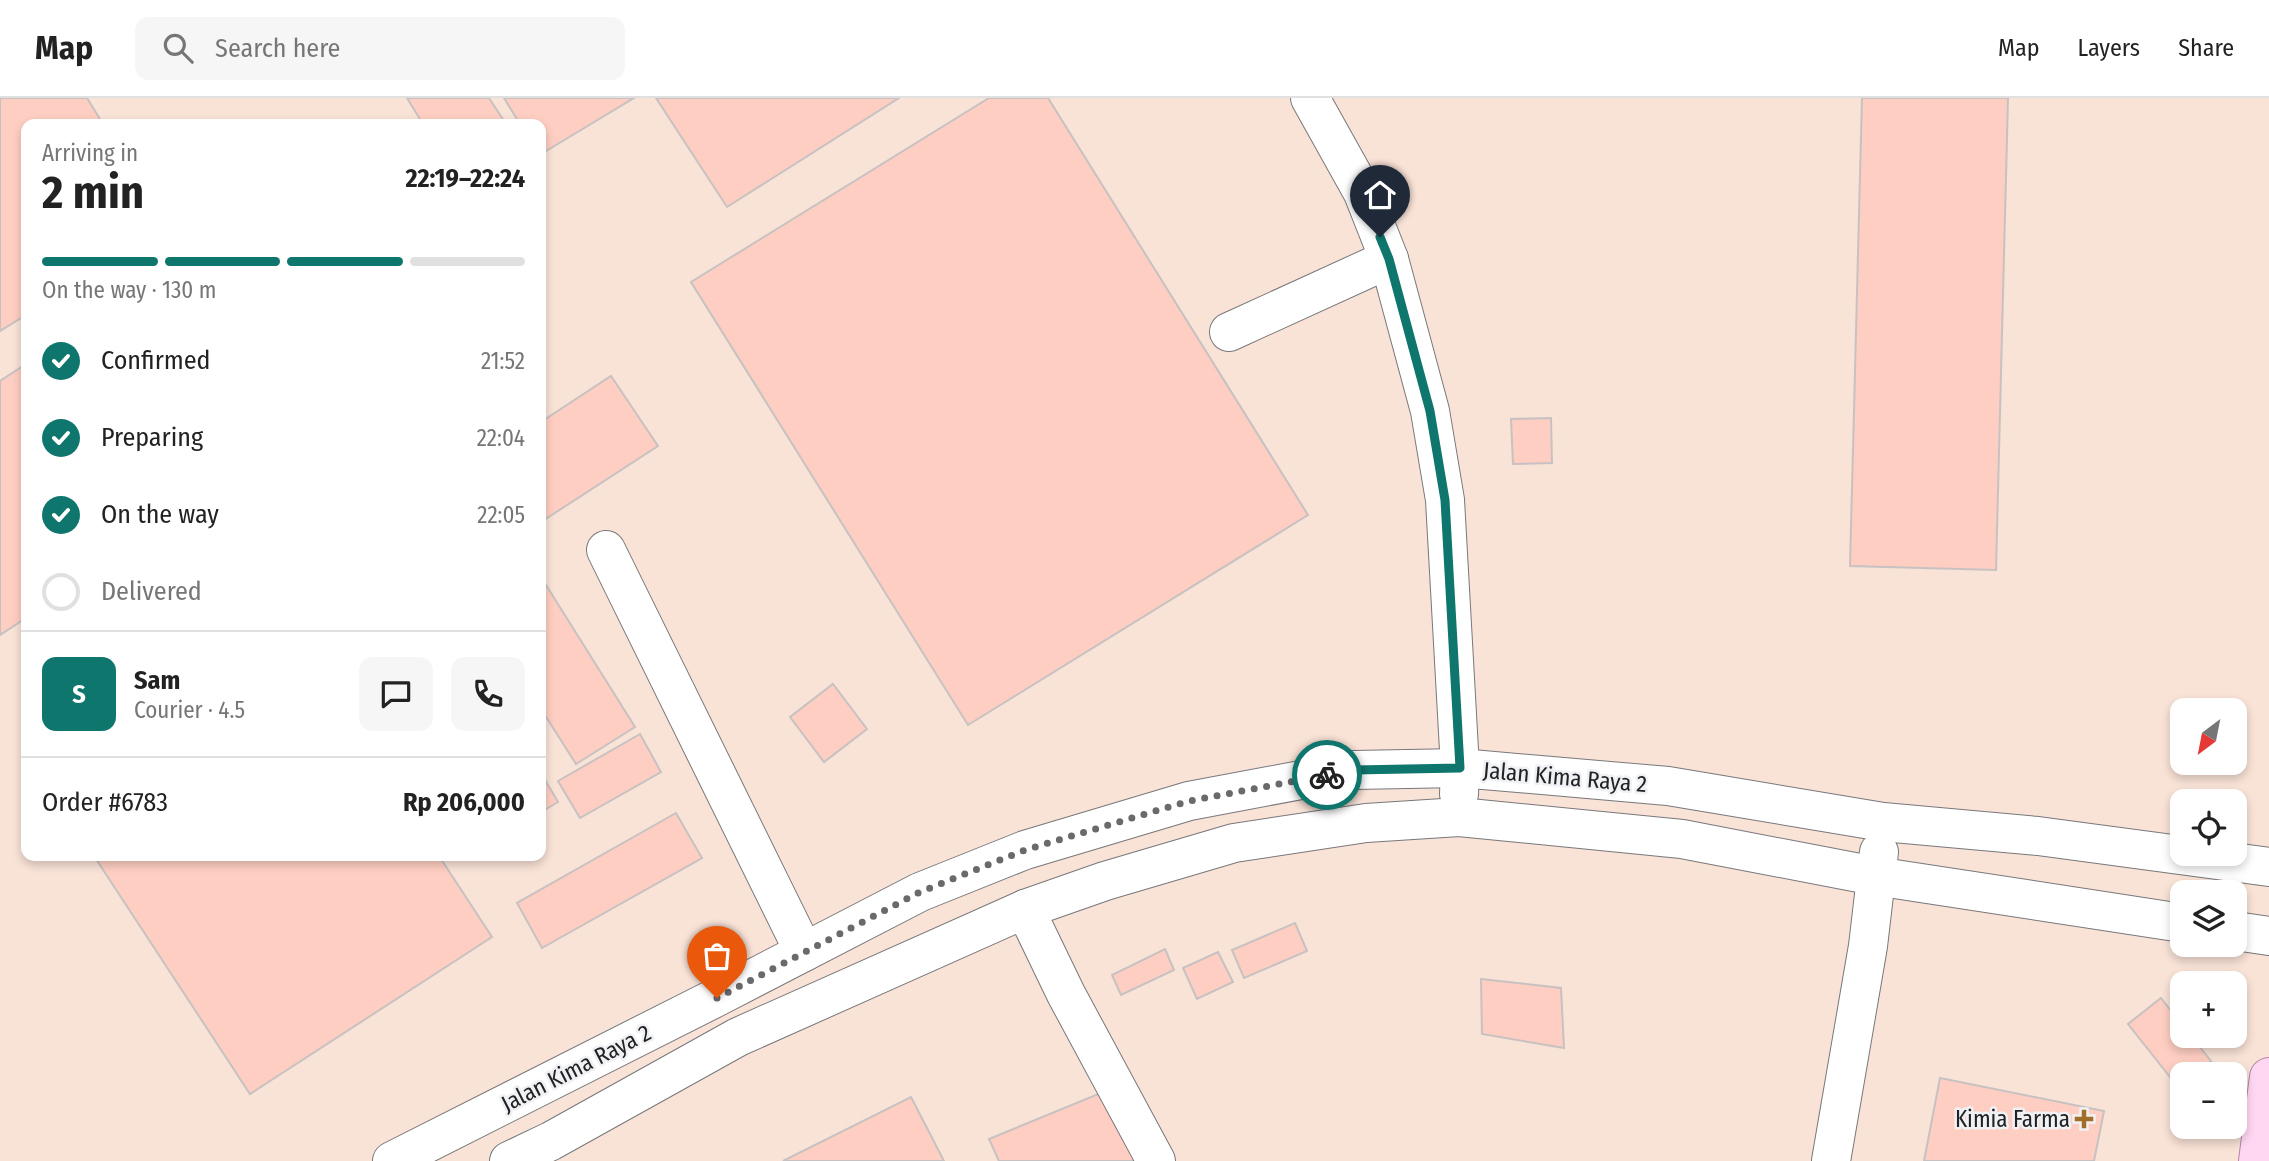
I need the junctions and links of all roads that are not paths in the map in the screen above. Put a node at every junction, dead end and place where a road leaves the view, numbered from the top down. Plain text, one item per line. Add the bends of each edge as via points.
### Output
1 (1310, 98) edge
2 (1389, 259) junction
3 (1229, 332) dead end
4 (606, 550) dead end
5 (1460, 768) junction
6 (1458, 817) junction
7 (1883, 822) junction
8 (2269, 867) edge
9 (1875, 876) junction
10 (1025, 909) junction
11 (2170, 921) edge
12 (2247, 933) edge
13 (2269, 936) edge
14 (804, 952) junction
15 (717, 998) junction
16 (738, 1037) junction
17 (2269, 1077) edge
18 (555, 1151) edge
19 (392, 1161) edge
20 (509, 1161) edge
21 (1156, 1161) edge
22 (1830, 1161) edge
23 (2258, 1161) edge

1 - 2 street via 1363,193
2 - 3 street
2 - 5 street via 1430,411 1445,500
4 - 14 street
5 - 6 street
5 - 7 street, Jalan Kima Raya 2 via 1668,786
5 - 14 street, Jalan Kima Raya 2 via 1354,770 1189,801 1025,850 920,892
6 - 9 street via 1682,839
6 - 10 street via 1366,823 1234,843
7 - 8 street, Jalan Kima Raya 2 via 2038,836
7 - 9 street
9 - 11 street
9 - 22 street via 1868,946
10 - 16 street
10 - 21 street
12 - 13 street
14 - 15 street, Jalan Kima Raya 2
15 - 16 street
15 - 19 street, Jalan Kima Raya 2
16 - 18 street
17 - 23 main road
18 - 20 street

